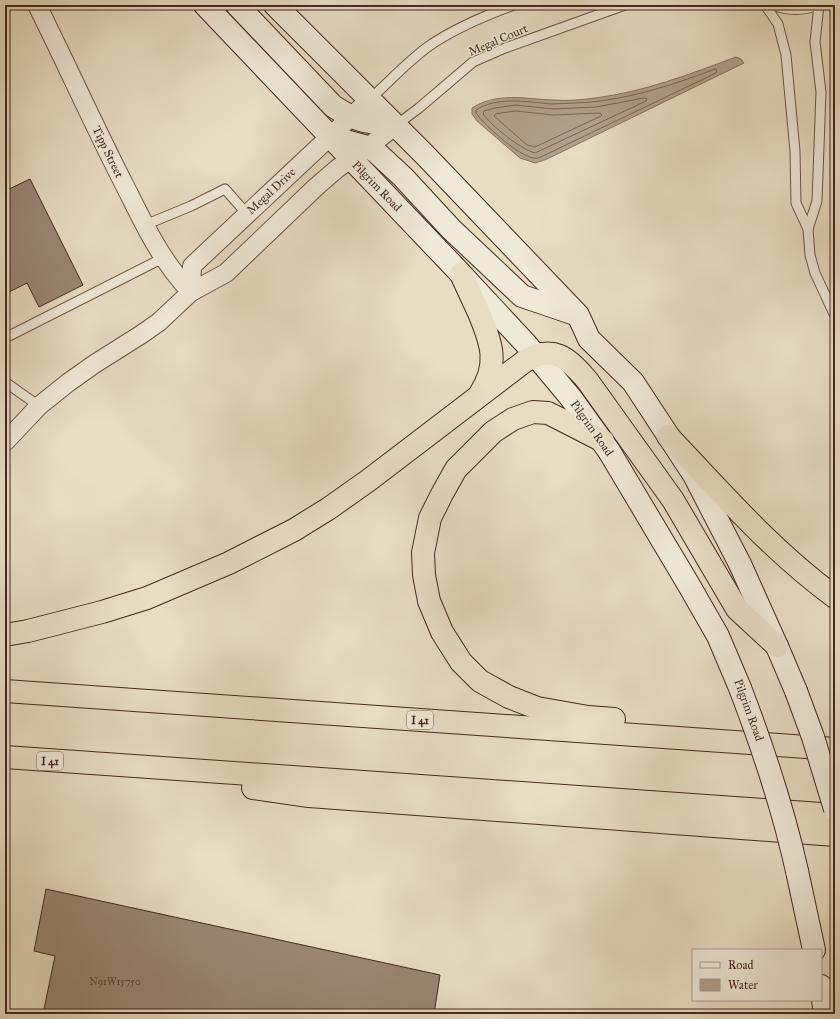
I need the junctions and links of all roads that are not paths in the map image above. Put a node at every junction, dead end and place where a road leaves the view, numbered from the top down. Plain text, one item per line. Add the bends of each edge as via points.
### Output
1 (37, 5) edge
2 (205, 5) edge
3 (237, 5) edge
4 (275, 5) edge
5 (514, 5) edge
6 (625, 5) edge
7 (765, 5) edge
8 (773, 5) edge
9 (818, 5) edge
10 (370, 100) junction
11 (351, 117) junction
12 (395, 126) junction
13 (331, 137) junction
14 (360, 153) junction
15 (247, 214) junction
16 (145, 225) junction
17 (808, 229) junction
18 (163, 258) junction
19 (461, 274) junction
20 (191, 292) junction
21 (578, 315) junction
22 (835, 316) edge
23 (5, 338) edge
24 (536, 355) junction
25 (5, 382) edge
26 (480, 395) junction
27 (39, 406) junction
28 (668, 436) junction
29 (5, 442) edge
30 (603, 442) junction
31 (835, 597) edge
32 (5, 635) edge
33 (777, 646) junction
34 (5, 691) edge
35 (835, 734) edge
36 (835, 749) edge
37 (5, 757) edge
38 (96, 764) junction
39 (835, 809) edge
40 (835, 815) edge
41 (835, 835) edge
42 (814, 949) edge
43 (822, 993) edge
44 (825, 1014) edge

1 - 16 street, Tipp Street
2 - 13 street
3 - 11 street via 333,106
4 - 10 street
5 - 10 lane via 464,25 435,43 415,57
6 - 12 lane, Megal Court via 473,62
7 - 17 lane via 778,24 786,55 795,151 796,203
8 - 9 lane via 784,10 808,9
9 - 17 lane via 815,42 821,92 818,185 817,201
10 - 11 street, Megal Drive
10 - 12 street
11 - 12 street
11 - 13 street, Megal Drive
12 - 14 street
12 - 21 street
13 - 14 street
13 - 15 street, Megal Drive
14 - 19 street, Pilgrim Road
14 - 20 street via 311,191 226,274
14 - 21 street via 376,152 522,296
15 - 16 lane via 225,189
15 - 20 street, Megal Drive via 192,266
16 - 18 street, Tipp Street
17 - 22 lane via 810,255 815,273
18 - 20 street, Tipp Street
18 - 23 lane
19 - 24 street, Pilgrim Road
19 - 26 highway via 489,336 492,351 491,371
20 - 27 street via 142,334 82,372
21 - 28 street via 589,339 633,382
24 - 26 highway
24 - 30 street, Pilgrim Road via 575,402
24 - 33 highway via 557,354 573,364 587,380 673,500 737,609
25 - 27 lane
26 - 32 highway via 328,509 236,560 147,598
27 - 29 street
28 - 31 highway via 761,533
28 - 33 street via 688,464 709,503
30 - 35 highway via 556,417 533,412 513,419 498,429 456,469 430,518 422,553 429,601 442,632 461,662 480,681 509,698 538,708 588,717
30 - 42 street, Pilgrim Road, bridge via 712,623 725,649 770,769 787,825
33 - 39 street, bridge via 796,691
34 - 36 highway, I 41
37 - 38 highway, I 41
38 - 40 highway, I 41
38 - 41 highway via 309,796
43 - 44 street

